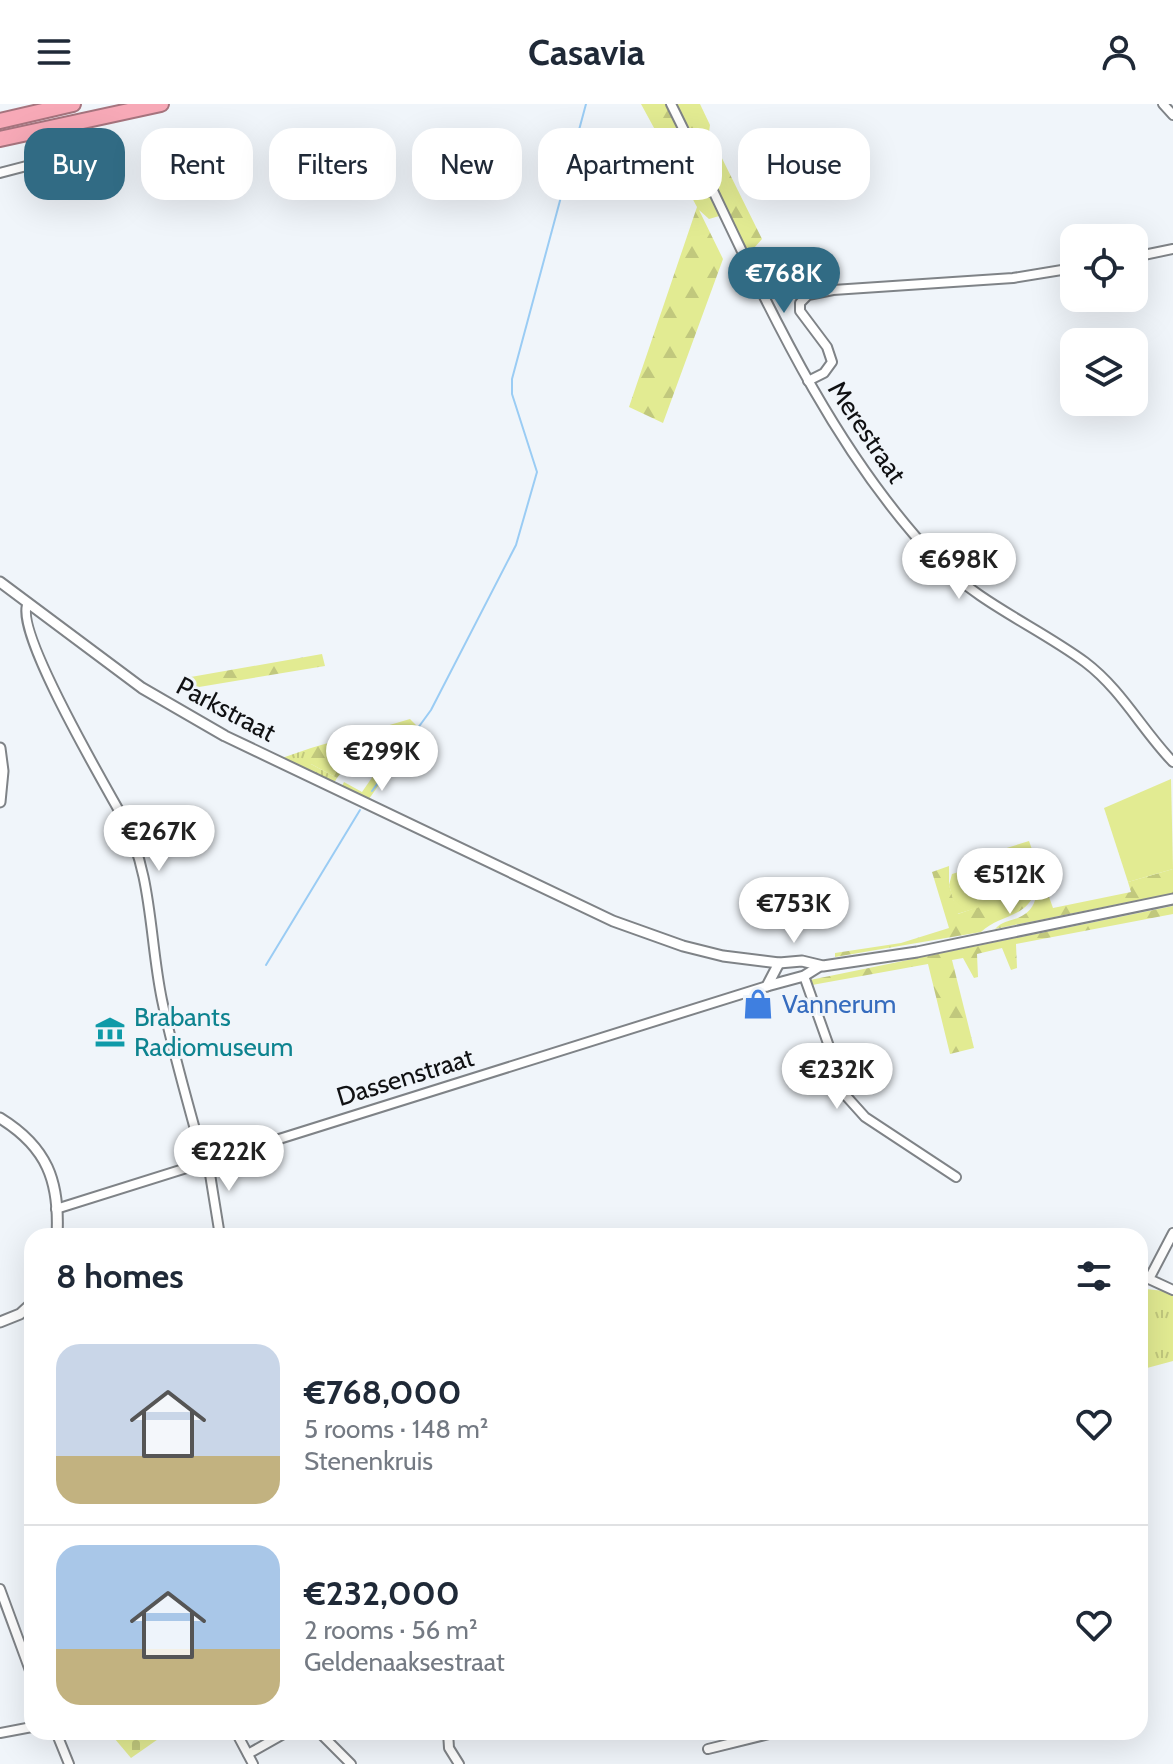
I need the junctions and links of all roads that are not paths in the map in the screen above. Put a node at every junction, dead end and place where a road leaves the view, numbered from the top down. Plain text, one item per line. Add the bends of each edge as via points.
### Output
1 (73, 104) edge
2 (161, 104) edge
3 (671, 104) edge
4 (1163, 104) edge
5 (1173, 115) edge
6 (0, 121) edge
7 (0, 139) edge
8 (24, 167) edge
9 (0, 173) edge
10 (1173, 249) edge
11 (1148, 254) edge
12 (1060, 270) edge
13 (808, 381) junction
14 (0, 582) edge
15 (28, 603) junction
16 (0, 748) edge
17 (1173, 762) edge
18 (0, 802) edge
19 (1173, 899) edge
20 (807, 962) junction
21 (820, 966) junction
22 (777, 972) junction
23 (805, 975) junction
24 (767, 986) joint
25 (0, 1118) edge
26 (206, 1163) junction
27 (956, 1177) dead end
28 (56, 1209) junction
29 (218, 1224) junction
30 (57, 1228) edge
31 (216, 1228) edge
32 (219, 1228) edge
33 (1173, 1233) edge
34 (1173, 1290) edge
35 (24, 1310) edge
36 (0, 1322) edge
37 (0, 1589) edge
38 (24, 1657) edge
39 (24, 1728) edge
40 (0, 1733) edge
41 (59, 1740) edge
42 (240, 1740) edge
43 (273, 1740) edge
44 (327, 1740) edge
45 (448, 1740) edge
46 (745, 1740) edge
47 (708, 1749) dead end
48 (248, 1754) junction
49 (69, 1764) edge
50 (253, 1764) edge
51 (351, 1764) edge
52 (459, 1764) edge

1 - 6 highway
2 - 7 highway
3 - 13 street, Merestraat
4 - 5 street
8 - 9 street
10 - 11 street
12 - 13 street via 808,295 800,311 832,362
13 - 17 street, Merestraat via 840,437 934,557 972,592 1109,681
14 - 15 street, Parkstraat
15 - 22 street, Parkstraat via 142,688 234,741 638,932 763,961
15 - 26 street via 24,613 41,660 135,850 152,919 161,998
16 - 18 street
19 - 21 street via 917,952
20 - 21 street
20 - 22 street
20 - 23 street
21 - 23 street
22 - 23 street
22 - 24 street, Dassenstraat
23 - 27 street via 847,1097 865,1117
24 - 26 street, Dassenstraat
25 - 28 street via 25,1134 42,1154
26 - 28 street, Dassenstraat
26 - 29 street
28 - 30 street
29 - 31 street
29 - 32 street
33 - 34 street via 1149,1279
35 - 36 street
37 - 38 street
39 - 40 street
41 - 49 street
42 - 48 street
43 - 48 street
44 - 51 street
45 - 52 street
46 - 47 street
48 - 50 street

